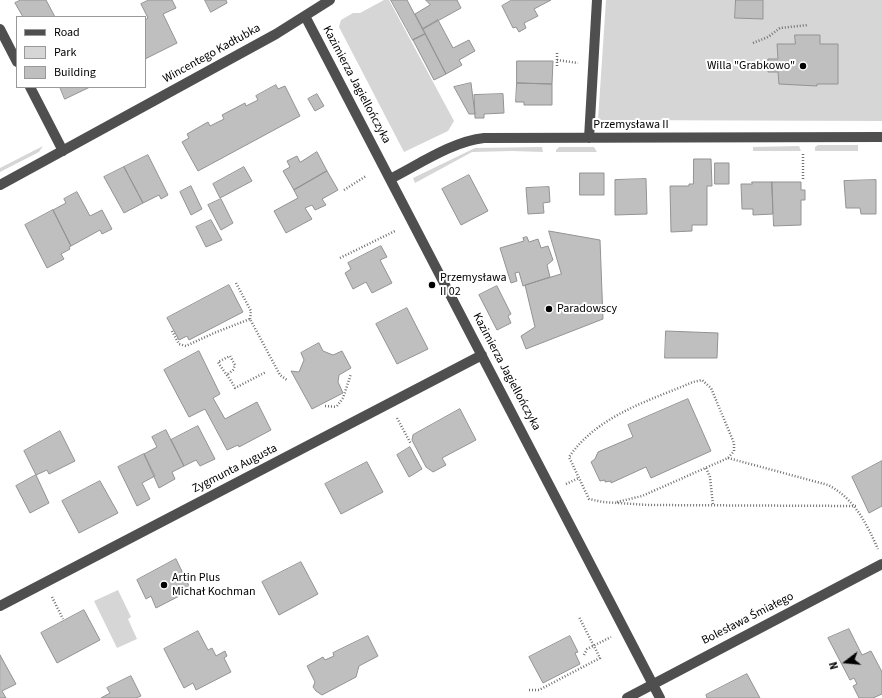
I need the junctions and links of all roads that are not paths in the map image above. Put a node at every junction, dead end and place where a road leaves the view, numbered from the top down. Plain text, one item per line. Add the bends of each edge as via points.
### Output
1 (330, 0) edge
2 (597, 0) edge
3 (305, 16) junction
4 (0, 29) edge
5 (16, 60) edge
6 (31, 88) edge
7 (882, 137) edge
8 (589, 138) junction
9 (63, 151) junction
10 (390, 179) junction
11 (0, 185) edge
12 (482, 355) junction
13 (882, 564) edge
14 (0, 606) edge
15 (653, 684) junction
16 (627, 698) edge
17 (660, 698) edge

1 - 3 street, Wincentego Kadłubka
2 - 8 street
3 - 9 street, Wincentego Kadłubka
3 - 10 street, Kazimierza Jagiellończyka
4 - 5 street
6 - 9 street
7 - 8 street, Przemysława II
8 - 10 street, Przemysława II via 471,140
9 - 11 street, Wincentego Kadłubka
10 - 12 street, Kazimierza Jagiellończyka
12 - 14 street, Zygmunta Augusta
12 - 15 street, Kazimierza Jagiellończyka
13 - 15 street, Bolesława Śmiałego
15 - 16 street, Bolesława Śmiałego
15 - 17 street, Kazimierza Jagiellończyka

